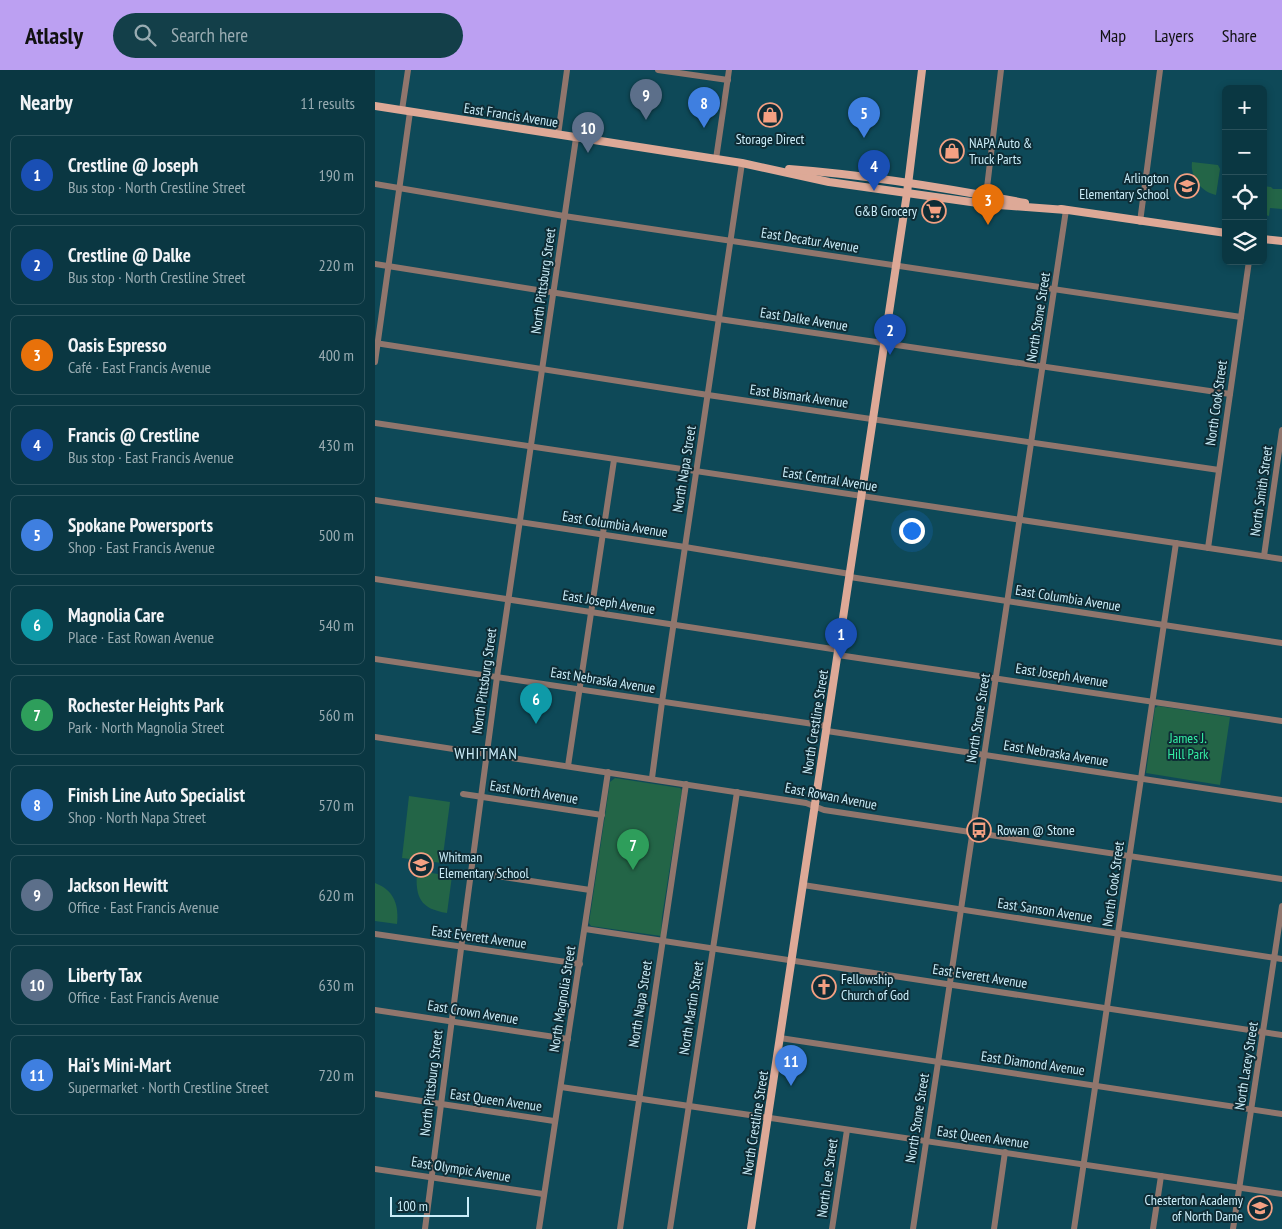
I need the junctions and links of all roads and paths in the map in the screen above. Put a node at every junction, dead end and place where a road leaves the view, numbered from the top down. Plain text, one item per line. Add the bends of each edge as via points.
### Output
1 (408, 70) edge
2 (567, 70) edge
3 (658, 70) edge
4 (729, 70) edge
5 (922, 70) edge
6 (1001, 70) edge
7 (1160, 70) edge
8 (727, 80) junction
9 (375, 106) edge
10 (406, 111) junction
11 (558, 135) junction
12 (576, 138) junction
13 (716, 159) junction
14 (742, 163) junction
15 (763, 167) junction
16 (375, 184) edge
17 (909, 184) junction
18 (399, 188) junction
19 (907, 193) junction
20 (986, 196) junction
21 (1066, 210) junction
22 (564, 216) junction
23 (1140, 222) junction
24 (1222, 232) edge
25 (1267, 239) edge
26 (731, 241) junction
27 (1282, 241) edge
28 (375, 264) edge
29 (1248, 265) edge
30 (389, 266) junction
31 (897, 266) junction
32 (1055, 289) junction
33 (554, 293) junction
34 (1241, 317) junction
35 (719, 318) junction
36 (376, 343) edge
37 (885, 343) junction
38 (375, 362) edge
39 (1043, 366) junction
40 (543, 370) junction
41 (1230, 394) junction
42 (708, 395) junction
43 (873, 420) junction
44 (375, 422) edge
45 (1282, 430) edge
46 (1031, 443) junction
47 (531, 447) junction
48 (614, 460) junction
49 (1219, 470) junction
50 (696, 472) junction
51 (862, 497) junction
52 (375, 500) edge
53 (1020, 520) junction
54 (520, 522) junction
55 (603, 535) junction
56 (1176, 543) junction
57 (685, 547) junction
58 (1208, 548) junction
59 (1264, 556) junction
60 (1282, 559) edge
61 (850, 576) junction
62 (375, 579) edge
63 (509, 600) junction
64 (1008, 601) junction
65 (591, 612) junction
66 (673, 625) junction
67 (1164, 625) junction
68 (1282, 643) edge
69 (839, 652) junction
70 (375, 659) edge
71 (497, 677) junction
72 (996, 678) junction
73 (579, 689) junction
74 (662, 702) junction
75 (1153, 702) junction
76 (1282, 721) edge
77 (827, 729) junction
78 (375, 737) edge
79 (487, 754) junction
80 (984, 755) junction
81 (568, 766) junction
82 (608, 772) junction
83 (652, 778) junction
84 (1141, 779) junction
85 (685, 784) junction
86 (737, 792) junction
87 (463, 794) dead end
88 (481, 797) junction
89 (1282, 800) edge
90 (815, 806) junction
91 (602, 815) junction
92 (973, 832) junction
93 (1129, 856) junction
94 (471, 872) junction
95 (1282, 879) edge
96 (803, 886) junction
97 (590, 890) junction
98 (1282, 906) edge
99 (961, 909) junction
100 (585, 930) junction
101 (375, 934) edge
102 (1118, 934) junction
103 (663, 941) junction
104 (461, 947) junction
105 (713, 949) junction
106 (1274, 958) junction
107 (1282, 959) edge
108 (792, 961) junction
109 (580, 964) junction
110 (950, 985) junction
111 (1107, 1008) junction
112 (375, 1010) edge
113 (451, 1021) junction
114 (1263, 1032) junction
115 (1282, 1035) edge
116 (780, 1038) junction
117 (568, 1040) junction
118 (938, 1062) junction
119 (1096, 1085) junction
120 (561, 1087) junction
121 (375, 1094) edge
122 (639, 1098) junction
123 (441, 1104) junction
124 (689, 1106) junction
125 (1252, 1109) junction
126 (1282, 1114) edge
127 (768, 1118) junction
128 (554, 1121) junction
129 (847, 1130) junction
130 (926, 1141) junction
131 (1005, 1152) junction
132 (1084, 1165) junction
133 (375, 1169) edge
134 (1161, 1176) junction
135 (432, 1177) junction
136 (1240, 1187) junction
137 (543, 1194) junction
138 (1282, 1194) edge
139 (425, 1229) edge
140 (539, 1229) edge
141 (620, 1229) edge
142 (670, 1229) edge
143 (751, 1229) edge
144 (832, 1229) edge
145 (913, 1229) edge
146 (994, 1229) edge
147 (1074, 1229) edge
148 (1153, 1229) edge
149 (1233, 1229) edge

1 - 10 street
2 - 11 street
3 - 8 street
4 - 8 street
5 - 17 main road, North Crestline Street
6 - 20 street
7 - 23 street
8 - 13 street
9 - 10 main road, East Francis Avenue
10 - 11 main road, East Francis Avenue
10 - 18 street
11 - 12 main road, East Francis Avenue
12 - 13 main road, East Francis Avenue
12 - 22 street, North Pittsburg Street
13 - 14 main road, East Francis Avenue
14 - 15 main road, East Francis Avenue
14 - 26 street, North Napa Street
15 - 17 main road, East Francis Avenue via 831,172
15 - 19 main road, East Francis Avenue via 829,182
16 - 18 street, East Decatur Avenue
17 - 19 main road, North Crestline Street
17 - 20 main road, East Francis Avenue
18 - 22 street, East Decatur Avenue
18 - 30 street
19 - 21 main road, East Francis Avenue via 985,204
19 - 31 main road, North Crestline Street
20 - 21 main road, East Francis Avenue
21 - 23 main road, East Francis Avenue
21 - 32 street, North Stone Street
22 - 26 street, East Decatur Avenue
22 - 33 street, North Pittsburg Street
23 - 24 main road, East Francis Avenue
25 - 27 main road
26 - 31 street, East Decatur Avenue
26 - 35 street, North Napa Street
28 - 30 street, East Dalke Avenue
29 - 34 street, North Cook Street
30 - 33 street, East Dalke Avenue
30 - 36 street
31 - 32 street, East Decatur Avenue
31 - 37 main road, North Crestline Street
32 - 34 street, East Decatur Avenue
32 - 39 street, North Stone Street
33 - 35 street, East Dalke Avenue
33 - 40 street, North Pittsburg Street
34 - 41 street, North Cook Street
35 - 37 street, East Dalke Avenue
35 - 42 street, North Napa Street
36 - 38 street
36 - 40 street, East Bismark Avenue
37 - 39 street, East Dalke Avenue
37 - 43 main road, North Crestline Street
39 - 41 street, East Dalke Avenue
39 - 46 street, North Stone Street
40 - 42 street, East Bismark Avenue
40 - 47 street, North Pittsburg Street
41 - 49 street, North Cook Street
42 - 43 street, East Bismark Avenue
42 - 50 street, North Napa Street
43 - 46 street, East Bismark Avenue
43 - 51 main road, North Crestline Street
44 - 47 street, East Central Avenue
45 - 59 street, North Smith Street
46 - 49 street, East Bismark Avenue
46 - 53 street, North Stone Street
47 - 48 street, East Central Avenue
47 - 54 street, North Pittsburg Street
48 - 50 street, East Central Avenue
48 - 55 street
49 - 58 street, North Cook Street
50 - 51 street, East Central Avenue
50 - 57 street, North Napa Street
51 - 53 street, East Central Avenue
51 - 61 main road, North Crestline Street
52 - 54 street, East Columbia Avenue
53 - 56 street, East Central Avenue
53 - 64 street, North Stone Street
54 - 55 street, East Columbia Avenue
54 - 63 street, North Pittsburg Street
55 - 57 street, East Columbia Avenue
55 - 65 street
56 - 58 street, East Central Avenue
56 - 67 street, North Cook Street
57 - 61 street, East Columbia Avenue
57 - 66 street, North Napa Street
58 - 59 street, East Central Avenue
59 - 60 street, East Central Avenue
61 - 64 street, East Columbia Avenue
61 - 69 main road, North Crestline Street
62 - 63 street, East Joseph Avenue
63 - 65 street, East Joseph Avenue
63 - 71 street, North Pittsburg Street
64 - 67 street, East Columbia Avenue
64 - 72 street, North Stone Street
65 - 66 street, East Joseph Avenue
65 - 73 street
66 - 69 street, East Joseph Avenue
66 - 74 street, North Napa Street
67 - 68 street, East Columbia Avenue
67 - 75 street, North Cook Street
69 - 72 street, East Joseph Avenue
69 - 77 main road, North Crestline Street
70 - 71 street, East Nebraska Avenue
71 - 73 street, East Nebraska Avenue
71 - 79 street, North Pittsburg Street
72 - 75 street, East Joseph Avenue
72 - 80 street, North Stone Street
73 - 74 street, East Nebraska Avenue
73 - 81 street
74 - 77 street, East Nebraska Avenue
74 - 83 street, North Napa Street
75 - 76 street, East Joseph Avenue
75 - 84 street, North Cook Street
77 - 80 street, East Nebraska Avenue
77 - 90 main road, North Crestline Street
78 - 79 street, East Rowan Avenue
79 - 81 street, East Rowan Avenue
79 - 88 street, North Pittsburg Street
80 - 84 street, East Nebraska Avenue
80 - 92 street, North Stone Street
81 - 82 street, East Rowan Avenue
82 - 83 street, East Rowan Avenue
82 - 91 street, North Magnolia Street
83 - 85 street, East Rowan Avenue
84 - 89 street, East Nebraska Avenue
84 - 93 street, North Cook Street
85 - 86 street, East Rowan Avenue
85 - 103 street, North Napa Street
86 - 90 street, East Rowan Avenue
86 - 105 street, North Martin Street
87 - 88 street, East North Avenue
88 - 91 street, East North Avenue
88 - 94 street, North Pittsburg Street
90 - 92 street, East Rowan Avenue
90 - 96 main road, North Crestline Street
91 - 97 street, North Magnolia Street
92 - 93 street, East Rowan Avenue
92 - 99 street, North Stone Street
93 - 95 street, East Rowan Avenue
93 - 102 street, North Cook Street
94 - 97 street
94 - 104 street, North Pittsburg Street
96 - 99 street, East Sanson Avenue
96 - 108 main road, North Crestline Street
97 - 100 street, North Magnolia Street
98 - 106 street, North Lacey Street
99 - 102 street, East Sanson Avenue
99 - 110 street, North Stone Street
100 - 103 street, East Everett Avenue
100 - 109 street, North Magnolia Street
101 - 104 street, East Everett Avenue
102 - 106 street, East Sanson Avenue
102 - 111 street, North Cook Street
103 - 105 street, East Everett Avenue
103 - 122 street, North Napa Street
104 - 109 street, East Everett Avenue
104 - 113 street, North Pittsburg Street
105 - 108 street, East Everett Avenue
105 - 124 street, North Martin Street
106 - 107 street, East Sanson Avenue
106 - 114 street, North Lacey Street
108 - 110 street, East Everett Avenue
108 - 116 main road, North Crestline Street
109 - 117 street, North Magnolia Street
110 - 111 street, East Everett Avenue
110 - 118 street, North Stone Street
111 - 114 street, East Everett Avenue
111 - 119 street, North Cook Street
112 - 113 street, East Crown Avenue
113 - 117 street, East Crown Avenue
113 - 123 street, North Pittsburg Street
114 - 115 street, East Everett Avenue
114 - 125 street, North Lacey Street
116 - 118 street, East Diamond Avenue
116 - 127 main road, North Crestline Street
117 - 120 street, North Magnolia Street
118 - 119 street, East Diamond Avenue
118 - 130 street, North Stone Street
119 - 125 street, East Diamond Avenue
119 - 132 street, North Cook Street
120 - 122 street, East Queen Avenue
120 - 128 street, North Magnolia Street
121 - 123 street, East Queen Avenue
122 - 124 street, East Queen Avenue
122 - 141 street, North Napa Street
123 - 128 street, East Queen Avenue
123 - 135 street, North Pittsburg Street
124 - 127 street, East Queen Avenue
124 - 142 street, North Martin Street
125 - 126 street, East Diamond Avenue
125 - 136 street, North Lacey Street
127 - 129 street, East Queen Avenue
127 - 143 main road, North Crestline Street
128 - 137 street, North Magnolia Street
129 - 130 street, East Queen Avenue
129 - 144 street, North Lee Street
130 - 131 street, East Queen Avenue
130 - 145 street, North Stone Street
131 - 132 street, East Queen Avenue
131 - 146 street
132 - 134 street, East Queen Avenue
132 - 147 street, North Cook Street
133 - 135 street, East Olympic Avenue
134 - 136 street, East Queen Avenue
134 - 148 street
135 - 137 street, East Olympic Avenue
135 - 139 street, North Pittsburg Street
136 - 138 street, East Queen Avenue
136 - 149 street, North Lacey Street
137 - 140 street, North Magnolia Street

